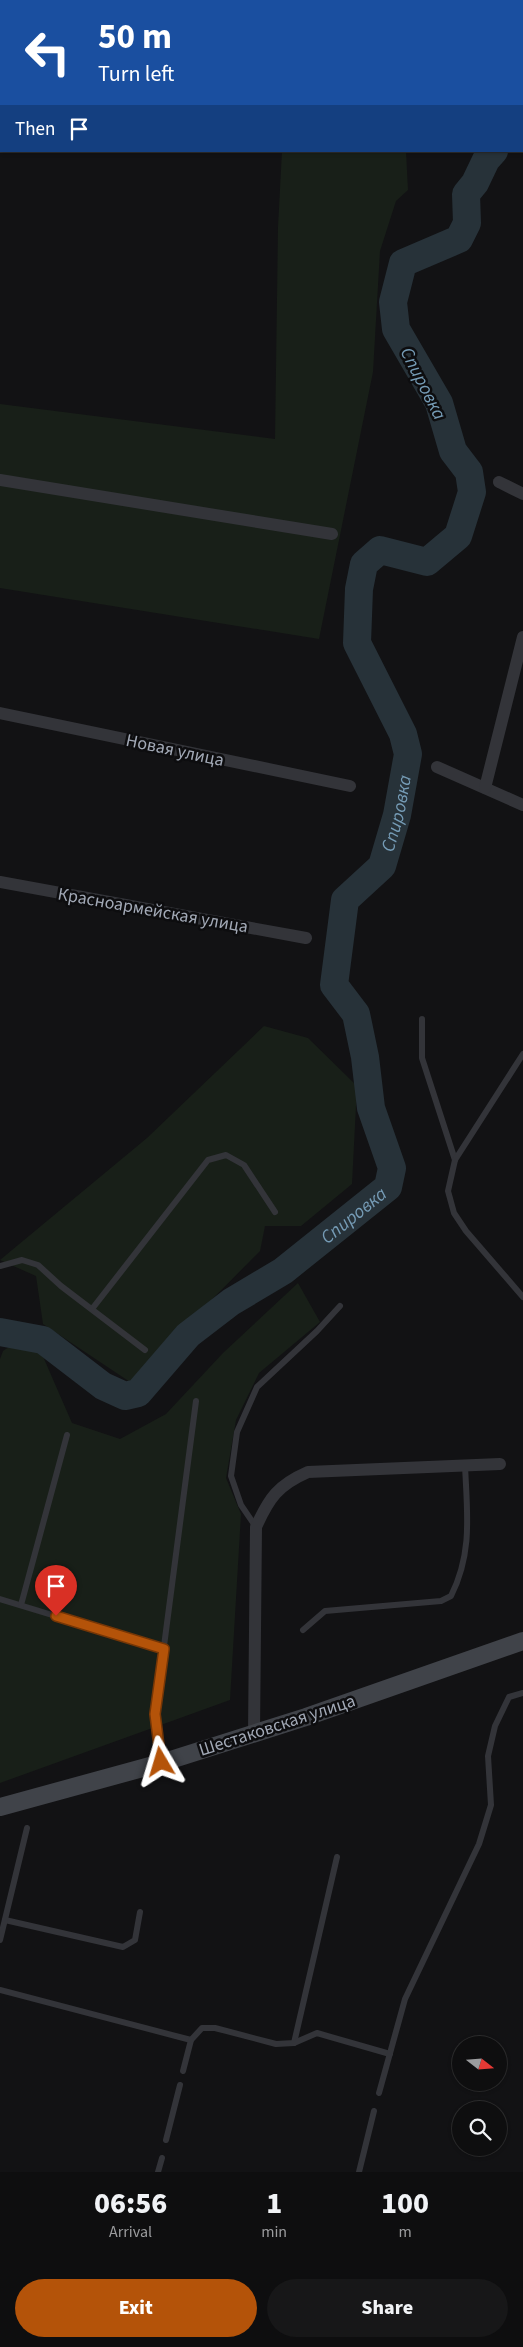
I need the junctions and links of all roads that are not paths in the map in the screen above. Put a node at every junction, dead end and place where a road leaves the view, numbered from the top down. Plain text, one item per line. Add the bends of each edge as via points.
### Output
1 (0, 480) edge
2 (499, 482) dead end
3 (523, 494) edge
4 (332, 534) dead end
5 (523, 637) edge
6 (0, 713) edge
7 (438, 767) dead end
8 (350, 786) dead end
9 (485, 788) junction
10 (523, 805) edge
11 (0, 882) edge
12 (306, 938) dead end
13 (422, 1019) dead end
14 (523, 1054) edge
15 (455, 1160) junction
16 (275, 1212) dead end
17 (0, 1266) edge
18 (523, 1297) edge
19 (340, 1306) dead end
20 (92, 1309) junction
21 (145, 1350) dead end
22 (196, 1401) dead end
23 (67, 1435) dead end
24 (500, 1464) dead end
25 (465, 1465) junction
26 (256, 1527) junction
27 (0, 1599) edge
28 (21, 1605) junction
29 (303, 1630) dead end
30 (523, 1642) edge
31 (164, 1649) junction
32 (523, 1693) edge
33 (254, 1733) junction
34 (161, 1762) junction
35 (0, 1808) edge
36 (27, 1828) dead end
37 (337, 1857) dead end
38 (140, 1912) dead end
39 (5, 1920) junction
40 (0, 1940) edge
41 (0, 1990) edge
42 (191, 2040) junction
43 (294, 2043) junction
44 (390, 2054) junction
45 (183, 2072) dead end
46 (180, 2085) dead end
47 (379, 2093) dead end
48 (374, 2110) dead end
49 (166, 2140) dead end
50 (162, 2158) dead end
51 (158, 2172) edge
52 (359, 2172) edge

1 - 4 street
2 - 3 street
5 - 9 street
6 - 8 street, Новая улица
7 - 9 street
9 - 10 street
11 - 12 street, Красноармейская улица
13 - 15 lane via 422,1058
14 - 15 lane
15 - 18 lane via 448,1191 454,1213
16 - 20 lane via 244,1165 226,1154 208,1160
17 - 20 lane via 22,1260 38,1265
19 - 26 lane via 257,1387 238,1432 231,1476 241,1505
20 - 21 lane
22 - 31 lane
23 - 28 lane
24 - 25 street
25 - 26 street via 308,1472 290,1480 268,1500
25 - 29 lane via 468,1534 465,1562 451,1596 441,1601 325,1611
26 - 33 street
27 - 28 lane
28 - 31 lane
30 - 33 main road, Шестаковская улица
31 - 34 lane via 155,1714
32 - 44 lane via 509,1697 494,1726 488,1756 491,1804 479,1844 405,1999
33 - 34 main road, Шестаковская улица
34 - 35 main road, Шестаковская улица
36 - 39 lane
37 - 43 lane
38 - 39 lane via 134,1940 123,1947
39 - 40 lane
41 - 42 lane
42 - 43 lane via 202,2028 215,2028 276,2044
42 - 45 lane
43 - 44 lane via 317,2033
44 - 47 lane
46 - 49 lane
48 - 52 lane
50 - 51 lane

